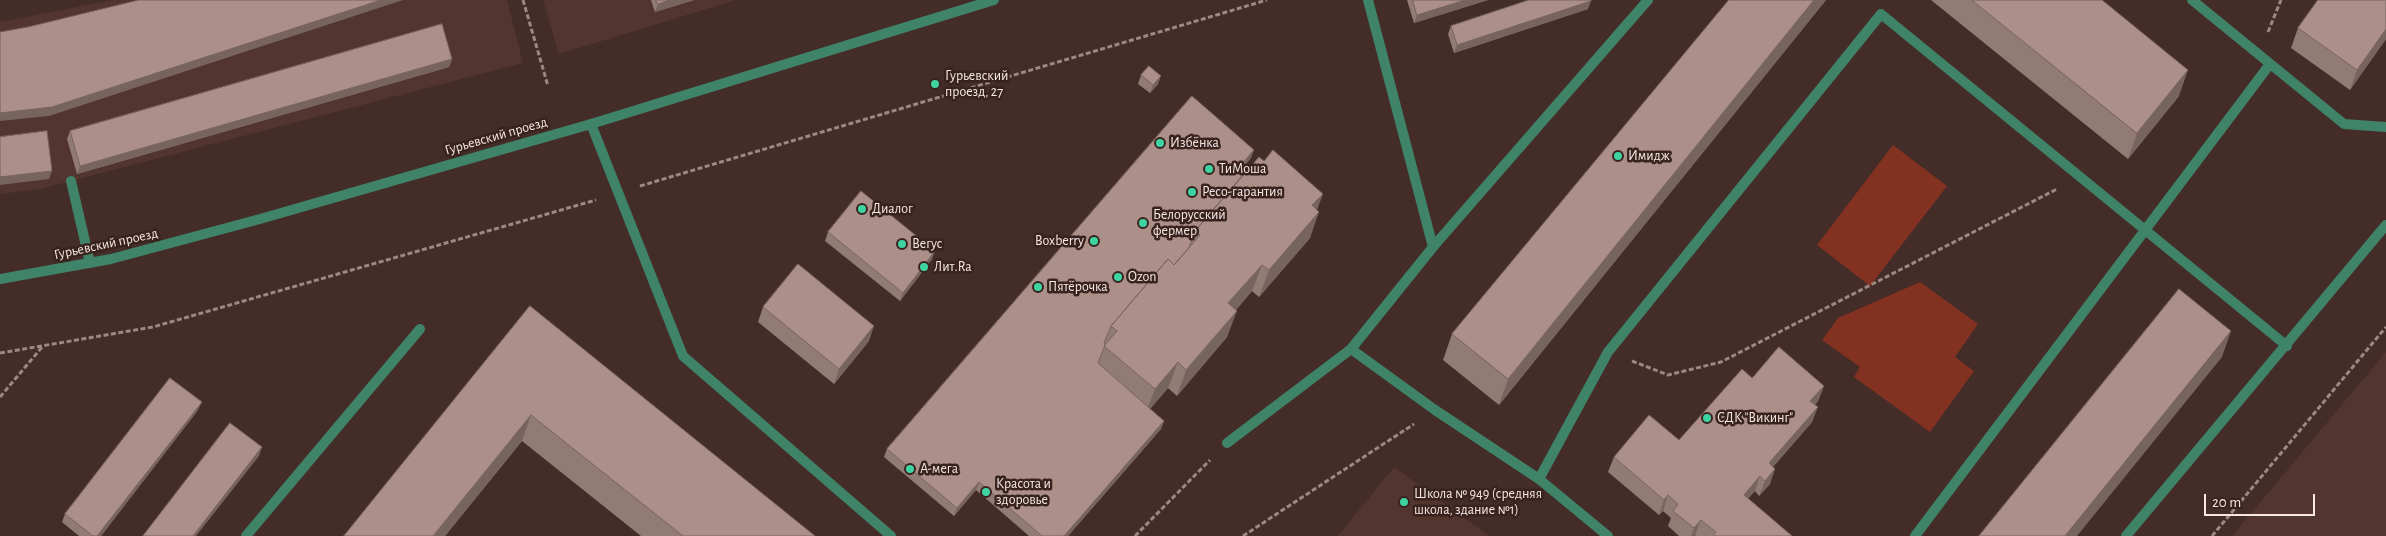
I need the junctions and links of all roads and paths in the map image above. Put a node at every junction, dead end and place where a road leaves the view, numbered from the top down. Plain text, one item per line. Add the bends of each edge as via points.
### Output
1 (523, 0) edge
2 (994, 0) edge
3 (1368, 0) edge
4 (1648, 0) edge
5 (2192, 0) edge
6 (2281, 0) edge
7 (2259, 55) junction
8 (2270, 64) junction
9 (548, 86) dead end
10 (591, 124) junction
11 (2386, 126) edge
12 (2080, 177) junction
13 (71, 181) dead end
14 (2386, 225) edge
15 (2145, 230) junction
16 (1433, 247) junction
17 (90, 263) junction
18 (0, 278) edge
19 (2386, 327) edge
20 (420, 329) dead end
21 (43, 345) dead end
22 (2287, 346) junction
23 (1351, 349) junction
24 (1608, 352) junction
25 (0, 397) edge
26 (1435, 410) junction
27 (1227, 444) joint
28 (1539, 479) junction
29 (246, 536) edge
30 (892, 536) edge
31 (1135, 536) edge
32 (1243, 536) edge
33 (1608, 536) edge
34 (1915, 536) edge
35 (2126, 536) edge
36 (2212, 536) edge

1 - 9 path
2 - 10 street, Гурьевский проезд
3 - 16 street
4 - 16 street
5 - 7 street
6 - 7 path
7 - 8 street
8 - 11 street via 2344,124
8 - 15 street
10 - 17 street, Гурьевский проезд via 260,219
10 - 30 street via 683,356
12 - 15 street
12 - 24 path via 1721,362 1668,375
12 - 24 street via 1881,14
13 - 17 street
14 - 22 street
15 - 22 street
15 - 34 street
16 - 23 street
17 - 18 street, Гурьевский проезд
19 - 36 path
20 - 29 street
21 - 25 path
22 - 35 street
23 - 26 street
23 - 27 street
24 - 28 street
26 - 28 street
26 - 32 path
27 - 31 path
28 - 33 street

